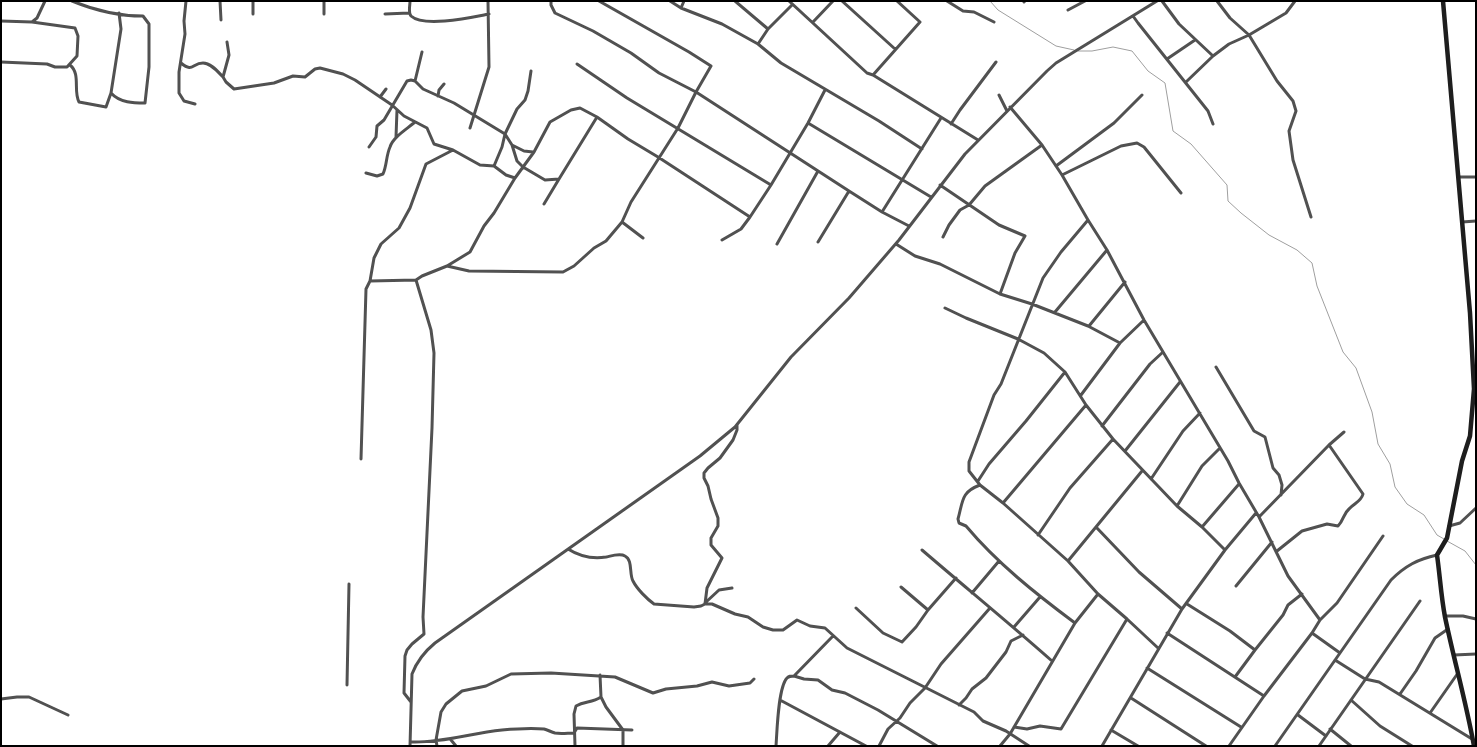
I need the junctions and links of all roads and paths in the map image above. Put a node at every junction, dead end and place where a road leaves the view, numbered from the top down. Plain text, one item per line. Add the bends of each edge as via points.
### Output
1 (45, 1) edge
2 (72, 1) edge
3 (186, 1) edge
4 (220, 1) edge
5 (253, 1) edge
6 (324, 1) edge
7 (410, 1) edge
8 (488, 1) edge
9 (551, 1) edge
10 (599, 1) edge
11 (670, 1) edge
12 (684, 1) edge
13 (735, 1) edge
14 (833, 1) edge
15 (842, 1) edge
16 (897, 1) edge
17 (947, 1) edge
18 (1085, 1) edge
19 (1157, 1) edge
20 (1162, 1) edge
21 (1217, 1) edge
22 (1443, 1) edge
23 (1294, 2) edge
24 (791, 3) edge
25 (681, 8) junction
26 (1068, 10) dead end
27 (119, 13) junction
28 (410, 13) junction
29 (253, 14) dead end
30 (324, 14) dead end
31 (385, 14) dead end
32 (489, 14) junction
33 (1133, 16) junction
34 (221, 20) dead end
35 (1, 21) edge
36 (32, 22) junction
37 (813, 22) junction
38 (994, 22) dead end
39 (768, 30) junction
40 (1249, 35) junction
41 (1195, 40) junction
42 (227, 42) dead end
43 (758, 44) junction
44 (895, 50) junction
45 (422, 52) dead end
46 (1213, 56) junction
47 (1167, 59) junction
48 (1, 62) edge
49 (996, 62) dead end
50 (180, 63) junction
51 (577, 64) dead end
52 (70, 65) junction
53 (531, 71) dead end
54 (873, 75) junction
55 (223, 77) junction
56 (415, 81) junction
57 (1186, 82) junction
58 (444, 84) dead end
59 (386, 88) dead end
60 (825, 90) junction
61 (696, 92) junction
62 (111, 93) junction
63 (999, 95) dead end
64 (1142, 95) dead end
65 (438, 96) junction
66 (380, 97) junction
67 (195, 104) dead end
68 (392, 105) junction
69 (1009, 109) junction
70 (397, 110) junction
71 (473, 114) junction
72 (597, 117) junction
73 (941, 118) junction
74 (415, 121) junction
75 (808, 123) junction
76 (951, 124) junction
77 (1214, 124) dead end
78 (470, 128) dead end
79 (678, 128) junction
80 (505, 134) junction
81 (396, 138) junction
82 (978, 140) junction
83 (512, 145) junction
84 (1042, 145) junction
85 (369, 147) dead end
86 (922, 149) junction
87 (454, 150) junction
88 (534, 152) junction
89 (789, 154) junction
90 (658, 157) junction
91 (494, 166) junction
92 (1056, 166) junction
93 (522, 167) junction
94 (818, 171) junction
95 (366, 173) dead end
96 (1062, 175) junction
97 (1476, 177) edge
98 (515, 178) junction
99 (1458, 178) junction
100 (560, 179) junction
101 (902, 179) junction
102 (771, 184) junction
103 (940, 185) junction
104 (849, 191) junction
105 (1181, 193) dead end
106 (931, 198) junction
107 (544, 204) dead end
108 (969, 205) junction
109 (882, 212) junction
110 (750, 216) junction
111 (1312, 217) dead end
112 (1088, 220) junction
113 (1476, 221) edge
114 (622, 222) junction
115 (1462, 222) junction
116 (909, 226) junction
117 (943, 237) dead end
118 (643, 238) dead end
119 (722, 240) dead end
120 (818, 242) dead end
121 (777, 244) dead end
122 (896, 244) junction
123 (1107, 250) junction
124 (447, 266) junction
125 (416, 280) junction
126 (370, 281) junction
127 (1124, 282) junction
128 (1000, 294) junction
129 (1032, 304) junction
130 (945, 308) dead end
131 (1055, 312) junction
132 (1476, 312) edge
133 (1470, 313) junction
134 (1144, 320) junction
135 (1088, 326) junction
136 (1018, 340) junction
137 (1120, 343) junction
138 (1163, 352) junction
139 (1216, 368) dead end
140 (1474, 368) edge
141 (1065, 372) junction
142 (1180, 382) junction
143 (1081, 396) junction
144 (1086, 405) junction
145 (1200, 413) junction
146 (737, 424) junction
147 (1102, 426) junction
148 (1344, 432) dead end
149 (1113, 439) junction
150 (1330, 445) junction
151 (1220, 448) junction
152 (1124, 451) junction
153 (361, 459) dead end
154 (1142, 471) junction
155 (1151, 478) junction
156 (979, 483) junction
157 (1239, 483) junction
158 (1281, 495) junction
159 (1003, 503) junction
160 (1177, 506) junction
161 (1476, 508) edge
162 (1256, 513) junction
163 (1259, 517) junction
164 (1448, 526) junction
165 (1096, 527) junction
166 (1202, 527) junction
167 (1038, 535) junction
168 (1383, 536) dead end
169 (1272, 542) junction
170 (568, 549) junction
171 (922, 550) dead end
172 (1225, 550) junction
173 (1277, 551) junction
174 (1437, 555) junction
175 (999, 561) junction
176 (1068, 561) junction
177 (956, 578) junction
178 (349, 584) dead end
179 (1236, 586) dead end
180 (901, 587) dead end
181 (732, 588) dead end
182 (972, 593) junction
183 (1098, 594) junction
184 (1302, 594) junction
185 (1040, 597) junction
186 (1420, 601) dead end
187 (705, 604) junction
188 (1186, 604) junction
189 (856, 608) dead end
190 (990, 608) junction
191 (1182, 609) junction
192 (928, 610) junction
193 (1445, 616) junction
194 (1127, 619) junction
195 (1476, 619) edge
196 (1320, 620) junction
197 (1075, 622) junction
198 (1014, 627) junction
199 (1448, 629) junction
200 (1167, 633) junction
201 (1312, 633) junction
202 (1023, 635) junction
203 (833, 636) junction
204 (1158, 648) junction
205 (1254, 650) junction
206 (1340, 653) junction
207 (1476, 654) edge
208 (1454, 655) junction
209 (1335, 660) junction
210 (1052, 661) junction
211 (1147, 668) junction
212 (1458, 672) junction
213 (600, 675) junction
214 (794, 676) junction
215 (1235, 678) junction
216 (754, 679) dead end
217 (1365, 679) junction
218 (347, 686) dead end
219 (925, 688) junction
220 (1399, 694) junction
221 (1264, 696) junction
222 (601, 697) junction
223 (1130, 698) junction
224 (1, 699) edge
225 (780, 700) junction
226 (1351, 700) junction
227 (411, 702) junction
228 (959, 705) junction
229 (1430, 713) junction
230 (1298, 715) junction
231 (68, 716) dead end
232 (896, 721) junction
233 (1014, 727) junction
234 (1241, 728) junction
235 (1330, 729) junction
236 (623, 730) junction
237 (632, 730) dead end
238 (1112, 730) junction
239 (840, 732) junction
240 (574, 733) junction
241 (1010, 734) junction
242 (1326, 736) junction
243 (436, 740) junction
244 (451, 740) junction
245 (1473, 740) junction
246 (410, 744) edge
247 (437, 746) edge
248 (456, 746) edge
249 (575, 746) edge
250 (623, 746) edge
251 (776, 746) edge
252 (828, 746) edge
253 (866, 746) edge
254 (879, 746) edge
255 (936, 746) edge
256 (1000, 746) edge
257 (1029, 746) edge
258 (1102, 746) edge
259 (1138, 746) edge
260 (1206, 746) edge
261 (1229, 746) edge
262 (1275, 746) edge
263 (1319, 746) edge
264 (1351, 746) edge
265 (1412, 746) edge
266 (1474, 746) edge

1 - 36 street
2 - 27 street via 94,10
3 - 50 street
4 - 34 street
5 - 29 street
6 - 30 street
7 - 28 street
8 - 32 street
9 - 61 street via 555,13 593,31
10 - 61 street via 711,66
11 - 25 street
12 - 25 street
13 - 39 street
14 - 37 street
15 - 44 street
16 - 44 street via 920,22
17 - 38 street via 963,11 974,12
18 - 26 street
19 - 33 street
20 - 41 street
21 - 40 street
22 - 99 street
23 - 40 street via 1286,13
24 - 37 street
24 - 39 street
25 - 43 street via 722,24
27 - 62 street via 121,30
27 - 62 street via 142,16 149,24 145,103 124,101
28 - 31 street
28 - 32 street via 416,20 443,22
32 - 71 street via 489,67
33 - 47 street
33 - 69 street via 1047,70
35 - 36 street
36 - 52 street via 75,28 77,56
37 - 54 street
39 - 43 street
40 - 46 street
40 - 111 street via 1294,101 1296,111 1289,131 1293,160
41 - 46 street
41 - 47 street
42 - 55 street via 229,55
43 - 60 street via 781,63
44 - 54 street
45 - 56 street
46 - 57 street
47 - 57 street
48 - 52 street via 55,67
49 - 76 street
50 - 55 street via 190,69 202,63 210,65
50 - 67 street via 178,94 184,101
51 - 79 street
52 - 62 street via 77,80 76,97 79,102 106,107
53 - 80 street via 528,91
54 - 73 street
55 - 66 street via 234,89 274,83 293,76 305,77 320,68 343,74
56 - 65 street
56 - 68 street via 408,81
57 - 77 street
58 - 65 street
59 - 66 street
60 - 75 street
60 - 86 street
61 - 79 street
61 - 89 street
63 - 69 street
64 - 92 street via 1114,123
65 - 71 street
66 - 68 street
68 - 70 street
68 - 85 street via 377,126 376,137
69 - 82 street
69 - 84 street
70 - 74 street
70 - 81 street
71 - 78 street
71 - 80 street
72 - 88 street via 580,108 571,110 550,122
72 - 90 street
72 - 100 street
73 - 76 street
73 - 86 street
74 - 81 street
74 - 87 street via 427,128 434,144
75 - 89 street
75 - 101 street
76 - 82 street
79 - 90 street
79 - 102 street
80 - 83 street
80 - 91 street
81 - 95 street via 390,146 383,174
82 - 103 street
83 - 88 street
83 - 93 street
84 - 92 street
84 - 108 street via 985,186
86 - 101 street
87 - 91 street via 480,165
87 - 126 street via 426,164 399,228 381,244 374,258
88 - 93 street
89 - 94 street
89 - 102 street
90 - 110 street
90 - 114 street
91 - 98 street
92 - 96 street
93 - 98 street
93 - 100 street via 545,180
94 - 104 street
94 - 121 street
96 - 105 street via 1121,146 1137,143 1144,147
96 - 112 street
97 - 99 street
98 - 124 street via 470,252
99 - 115 street
100 - 107 street
101 - 106 street
101 - 109 street
102 - 110 street
103 - 106 street
103 - 108 street
104 - 109 street
104 - 120 street
106 - 116 street
108 - 117 street via 960,210
108 - 128 street via 999,225 1025,236
109 - 116 street
110 - 119 street via 740,229
112 - 123 street
112 - 129 street via 1048,271
113 - 115 street
114 - 118 street
114 - 124 street via 610,238 563,272 469,272
115 - 133 street
116 - 122 street
122 - 128 street via 915,256 940,264
122 - 146 street via 791,358
123 - 127 street
123 - 131 street
124 - 125 street
125 - 126 street
125 - 227 street via 431,330 434,353 425,631 405,656 404,693
126 - 153 street via 366,289
127 - 134 street
127 - 135 street
128 - 129 street
129 - 131 street
129 - 136 street
130 - 136 street
131 - 135 street
132 - 133 street
133 - 140 street
134 - 137 street
134 - 138 street
135 - 137 street
136 - 141 street via 1044,353
136 - 156 street via 969,462 969,471
137 - 143 street
138 - 142 street
138 - 147 street
139 - 158 street via 1254,431 1265,437 1273,468 1282,485
140 - 164 street via 1470,436
141 - 143 street
141 - 156 street via 989,464
142 - 145 street
142 - 152 street
143 - 144 street
144 - 147 street
144 - 159 street
145 - 151 street
145 - 155 street via 1183,431
146 - 170 street via 700,456
146 - 187 street via 733,440 704,473 718,518 711,545 722,558 707,588
147 - 149 street
148 - 150 street
149 - 152 street
149 - 167 street via 1070,488
150 - 158 street
150 - 173 street via 1363,494 1361,499 1347,510 1338,526 1327,524 1302,531
151 - 157 street
151 - 160 street via 1202,466
152 - 154 street
154 - 155 street
154 - 165 street
155 - 160 street
156 - 159 street
156 - 175 street via 963,497 958,520
157 - 162 street
157 - 166 street
158 - 163 street
159 - 167 street
160 - 166 street
161 - 164 street via 1460,523
162 - 163 street
162 - 172 street
163 - 169 street
164 - 174 street via 1447,538
165 - 176 street
165 - 191 street via 1139,572
166 - 172 street
167 - 176 street
168 - 196 street via 1337,603
169 - 173 street
169 - 179 street
170 - 187 street via 589,556 626,556 634,583 654,604 694,607
170 - 227 street via 424,652 412,674
171 - 177 street
172 - 188 street
173 - 184 street via 1288,576
174 - 193 street
174 - 206 street via 1414,562 1391,580
175 - 182 street
175 - 185 street
176 - 183 street
177 - 182 street
177 - 192 street
178 - 218 street
180 - 192 street
181 - 187 street via 719,590
182 - 190 street
183 - 194 street
183 - 197 street
184 - 196 street
184 - 205 street via 1288,605
185 - 197 street
185 - 198 street
186 - 217 street
187 - 203 street via 748,617 770,630 783,630 797,620 825,628
188 - 191 street
188 - 205 street
189 - 192 street via 883,633 902,642
190 - 198 street
190 - 219 street via 941,664
191 - 200 street
193 - 195 street
193 - 199 street
194 - 204 street
194 - 233 street via 1061,729
196 - 201 street
197 - 210 street
198 - 202 street
199 - 208 street
199 - 220 street via 1435,638
200 - 204 street
200 - 215 street
201 - 206 street
201 - 221 street
202 - 210 street
202 - 228 street via 1011,641 986,678
203 - 214 street
203 - 219 street via 847,648
204 - 211 street
205 - 215 street
206 - 209 street
207 - 208 street
208 - 212 street
209 - 217 street
209 - 230 street
210 - 233 street
211 - 223 street
211 - 234 street
212 - 229 street
212 - 245 street
213 - 216 street via 624,680 653,693 712,682 729,686 750,683
213 - 222 street
213 - 243 street via 518,673 486,686 462,691 441,712
214 - 225 street via 784,683
214 - 232 street via 821,681 832,690 845,693
215 - 221 street
217 - 220 street via 1379,682
217 - 226 street
219 - 228 street
219 - 232 street
220 - 229 street
221 - 234 street
222 - 236 street
222 - 240 street via 576,706
223 - 238 street
223 - 260 street
224 - 231 street via 29,697
225 - 239 street
225 - 251 street
226 - 235 street
226 - 265 street via 1380,726
227 - 246 street
228 - 241 street
229 - 245 street
230 - 242 street
230 - 262 street
232 - 254 street
232 - 255 street
233 - 241 street
234 - 261 street
235 - 242 street
235 - 264 street
236 - 237 street
236 - 240 street via 577,728
236 - 250 street
238 - 258 street
238 - 259 street
239 - 252 street
239 - 253 street
240 - 244 street via 545,729 502,730
240 - 249 street
241 - 256 street
241 - 257 street
242 - 263 street
243 - 244 street
243 - 246 street
243 - 247 street
244 - 248 street
245 - 266 street

